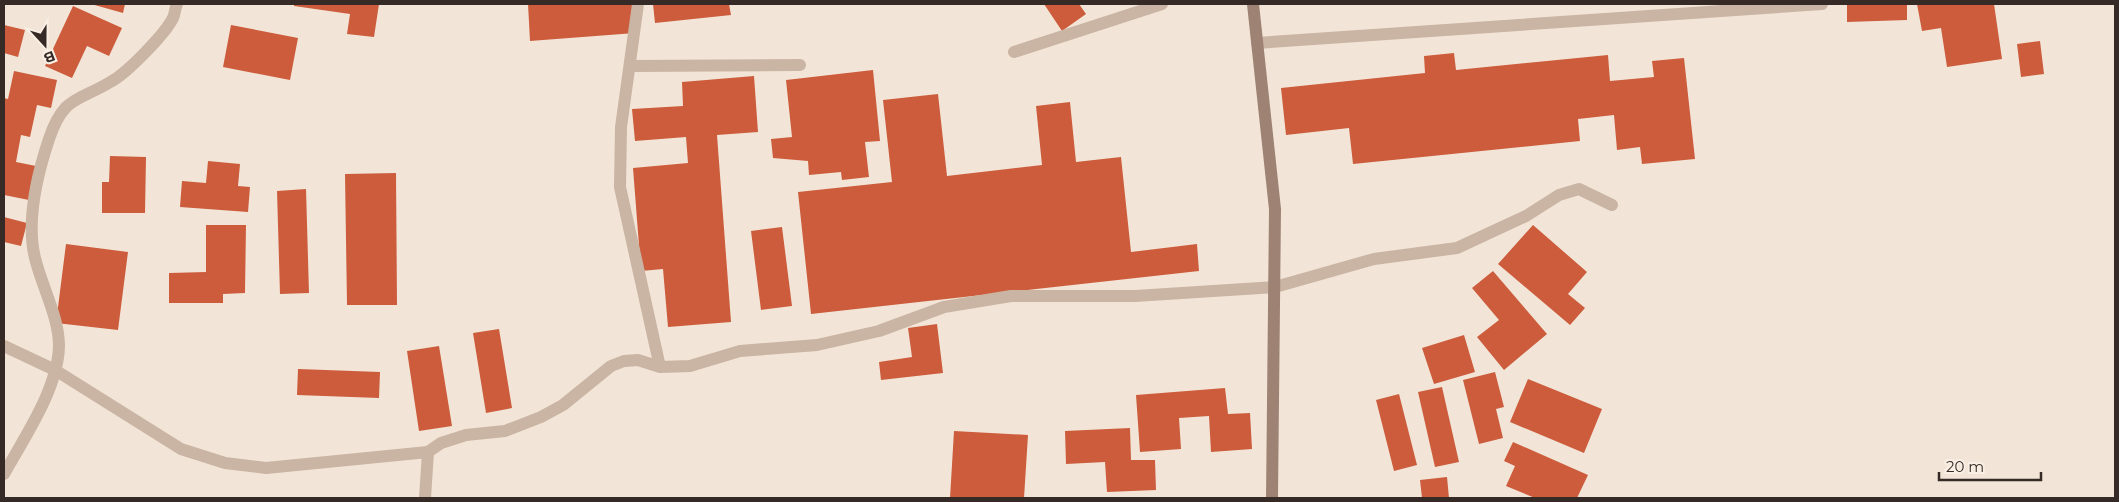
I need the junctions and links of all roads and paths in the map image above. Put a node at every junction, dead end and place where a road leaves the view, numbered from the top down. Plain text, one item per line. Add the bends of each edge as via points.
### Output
1 (176, 4) edge
2 (638, 4) edge
3 (1162, 4) edge
4 (1253, 4) edge
5 (1822, 4) edge
6 (1257, 43) junction
7 (1014, 52) dead end
8 (800, 65) dead end
9 (631, 66) junction
10 (1612, 205) dead end
11 (1275, 287) junction
12 (4, 346) edge
13 (660, 367) junction
14 (55, 370) junction
15 (428, 452) junction
16 (4, 474) edge
17 (425, 498) edge
18 (1272, 498) edge

1 - 14 street via 172,19 131,66 113,80 72,100 58,115 49,140 37,186 32,229 35,257 59,346
2 - 9 street
3 - 7 street
4 - 6 street
5 - 6 street
6 - 11 street via 1276,209
8 - 9 street
9 - 13 street via 621,127 620,187
10 - 11 street via 1579,190 1560,195 1526,216 1458,248 1374,258
11 - 13 street via 1134,296 1011,296 944,307 879,331 817,345 740,351 690,366
11 - 18 street
12 - 14 street
13 - 15 street via 638,360 624,361 611,366 563,405 542,417 505,431 466,435 441,443
14 - 15 street via 181,448 225,463 266,468
14 - 16 street via 43,401
15 - 17 street

